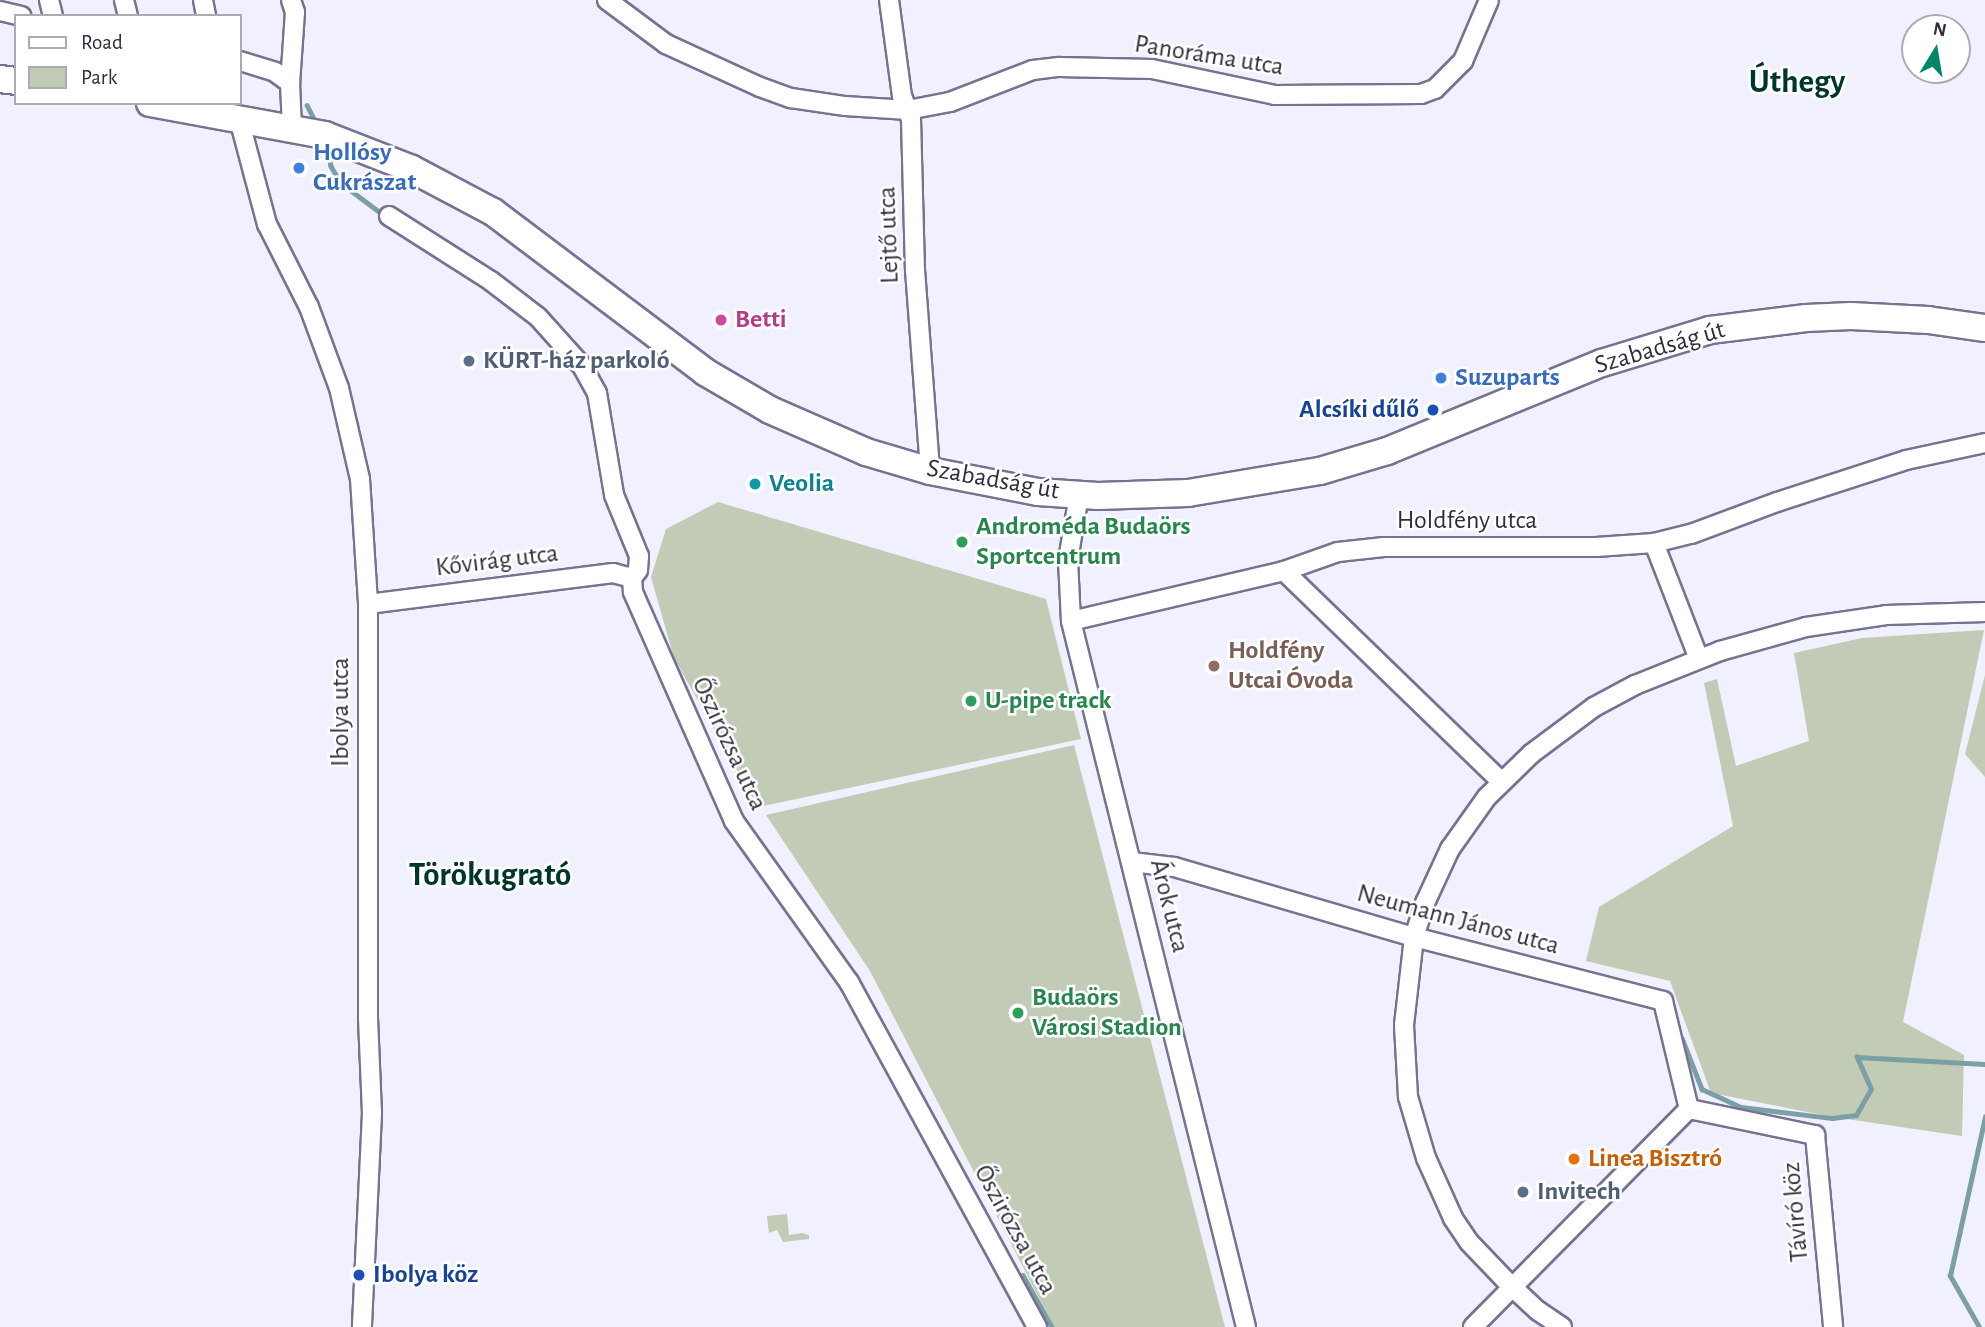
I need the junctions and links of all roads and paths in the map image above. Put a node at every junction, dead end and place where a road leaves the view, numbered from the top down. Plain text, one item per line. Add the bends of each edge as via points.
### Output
1 (291, 0) edge
2 (607, 0) edge
3 (889, 0) edge
4 (1489, 0) edge
5 (242, 62) edge
6 (290, 83) junction
7 (161, 105) edge
8 (908, 110) junction
9 (239, 119) junction
10 (292, 129) junction
11 (389, 215) dead end
12 (1985, 328) edge
13 (1985, 443) edge
14 (930, 471) junction
15 (1079, 495) junction
16 (1654, 543) junction
17 (1284, 571) junction
18 (632, 578) junction
19 (369, 604) junction
20 (1985, 612) edge
21 (1072, 621) junction
22 (1699, 659) junction
23 (1500, 781) junction
24 (1132, 862) junction
25 (1414, 937) junction
26 (1689, 1109) junction
27 (1512, 1287) junction
28 (362, 1327) edge
29 (1037, 1327) edge
30 (1246, 1327) edge
31 (1473, 1327) edge
32 (1562, 1327) edge
33 (1833, 1327) edge

1 - 6 street via 295,12
2 - 8 street, Panoráma utca via 666,44 760,88 791,98
3 - 8 street, Lejtő utca via 902,96
4 - 8 street, Panoráma utca via 1463,61 1436,89 1422,94 1275,94 1152,69 1059,66 1033,70 950,102
5 - 6 street via 275,72
6 - 10 street
7 - 9 main road, Szabadság út
8 - 14 street, Lejtő utca
9 - 10 main road, Szabadság út
9 - 19 street, Ibolya utca via 267,224 309,307 339,388 360,478
10 - 14 main road, Szabadság út via 360,147 454,190 493,212 634,321 741,394 866,452
11 - 18 street, Őszirózsa utca via 538,317 582,366 597,393 614,495 639,556 639,570
12 - 15 main road, Szabadság út via 1851,316 1710,330 1602,363 1387,451 1320,471 1188,493
13 - 16 street, Holdfény utca via 1906,460
14 - 15 main road, Szabadság út via 1025,490
15 - 21 street, Árok utca via 1068,560
16 - 17 street, Holdfény utca via 1384,547 1338,552
16 - 22 street
17 - 21 street, Holdfény utca
17 - 23 street
18 - 19 street, Kővirág utca via 612,573
18 - 29 street, Őszirózsa utca via 638,605 734,821 849,982
19 - 28 street, Ibolya utca via 372,1113
20 - 22 street via 1848,619 1764,637
21 - 24 street, Árok utca
22 - 23 street via 1594,707 1561,728
23 - 25 street via 1450,849
24 - 25 street, Neumann János utca via 1174,867
24 - 30 street, Árok utca
25 - 26 street, Neumann János utca via 1663,1002
25 - 27 street via 1404,1061 1416,1128 1453,1218
26 - 27 street
26 - 33 street, Távíró köz via 1815,1135
27 - 31 street
27 - 32 street

